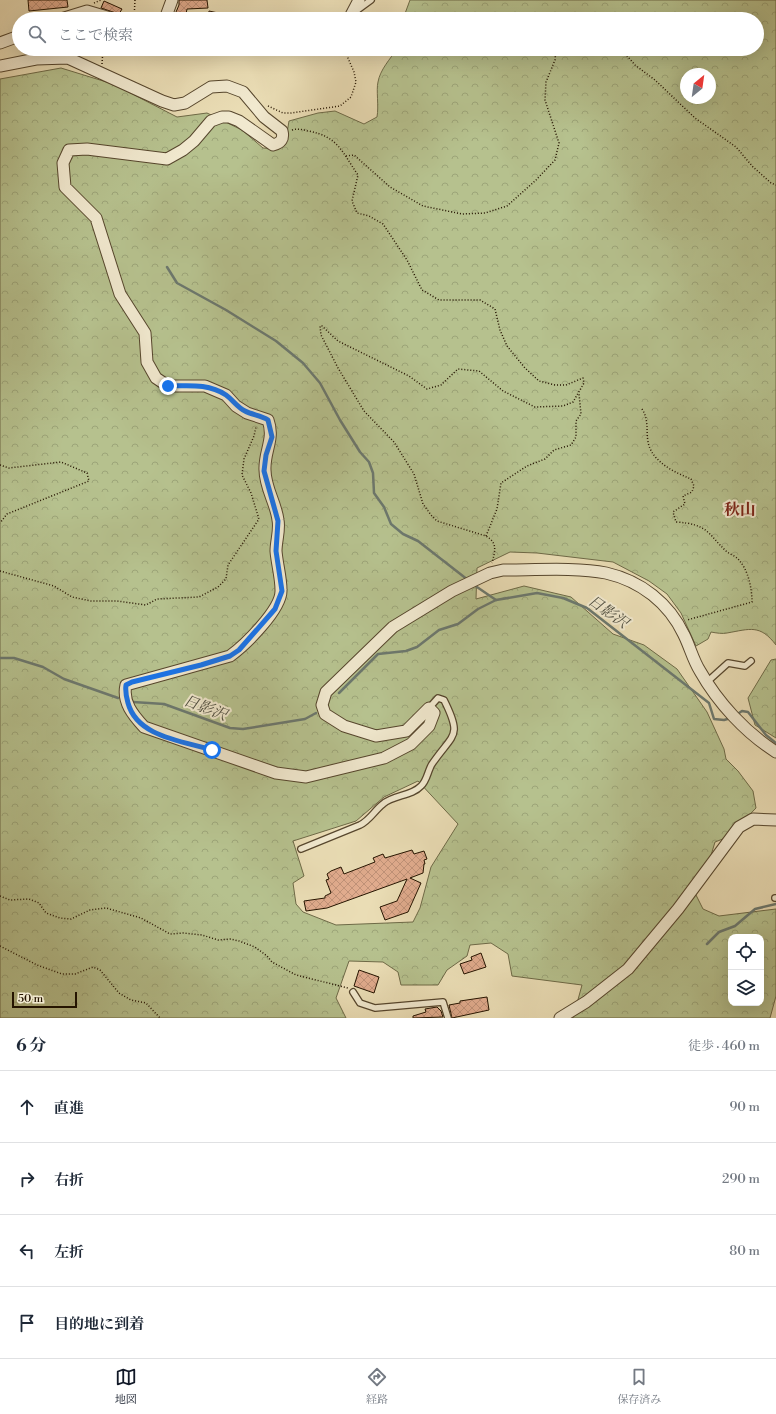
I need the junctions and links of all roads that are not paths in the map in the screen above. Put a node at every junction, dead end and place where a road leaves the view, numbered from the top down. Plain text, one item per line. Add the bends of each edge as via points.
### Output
1 (172, 0) edge
2 (359, 0) edge
3 (371, 0) edge
4 (168, 12) edge
5 (353, 12) edge
6 (356, 12) edge
7 (12, 39) edge
8 (0, 43) edge
9 (0, 66) edge
10 (751, 661) dead end
11 (707, 682) junction
12 (429, 708) junction
13 (776, 752) edge
14 (776, 820) edge
15 (301, 848) dead end
16 (353, 992) road end
17 (448, 1018) edge
18 (560, 1018) edge

1 - 4 street
2 - 5 street
3 - 6 lane
7 - 8 street
9 - 12 street via 60,57 77,61 174,105 190,100 211,87 227,86 243,92 283,135 282,140 273,145 239,121 222,117 211,121 194,141 167,159 87,149 69,150 63,163 65,187 96,218 120,294 145,333 147,362 156,378 168,386 205,386 226,395 247,413 268,420 272,437 264,471 278,521 276,551 282,591 275,609 239,650 230,656 126,685 130,713 144,727 161,735 276,773 306,777 384,758 411,744 433,719 434,713
10 - 11 lane via 745,666 728,663
11 - 12 street via 678,623 662,602 645,589 624,578 605,573 503,570 472,581 393,627 326,692 322,704 325,714 344,726 376,736 406,731
11 - 13 street via 743,726 759,742
12 - 15 lane via 438,698 444,700 454,721 454,731 421,786 383,803 360,825
14 - 18 street via 753,819 739,827 678,909 628,969 586,1002
16 - 17 lane via 360,1003 375,1008 443,1002

